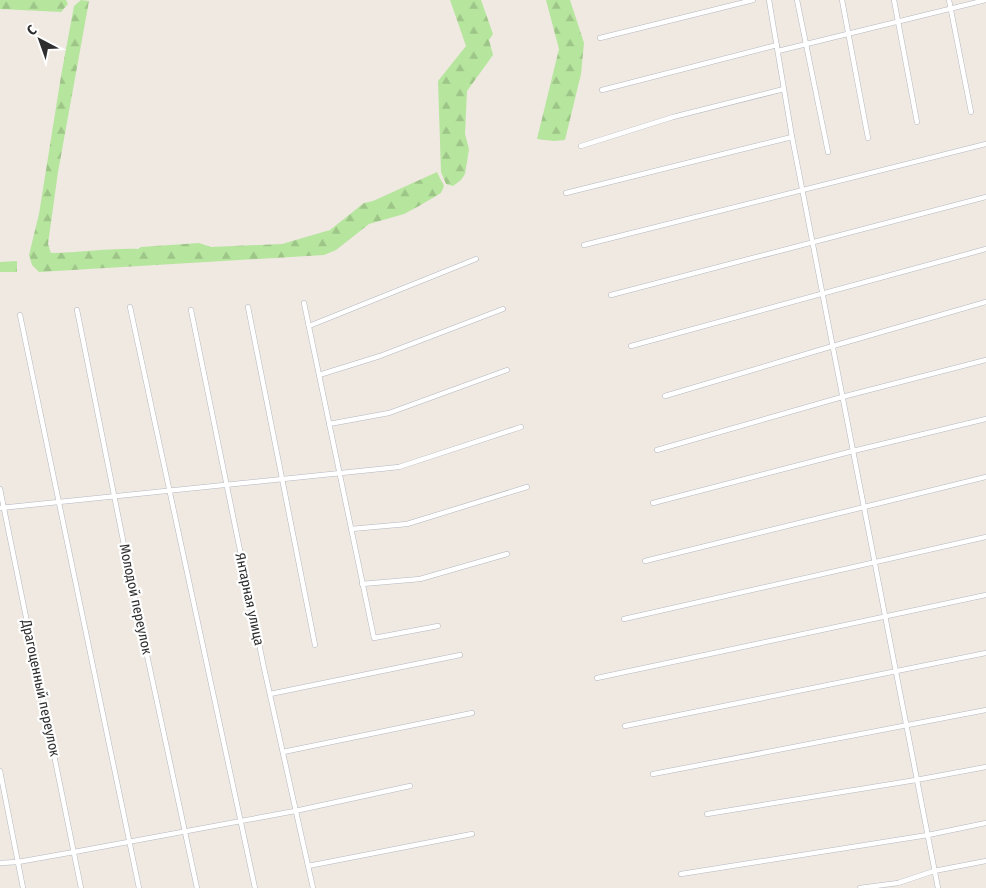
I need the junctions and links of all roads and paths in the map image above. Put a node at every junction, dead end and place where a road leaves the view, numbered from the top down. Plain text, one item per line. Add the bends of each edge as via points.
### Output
1 (753, 0) edge
2 (769, 0) edge
3 (797, 0) edge
4 (842, 0) edge
5 (894, 0) edge
6 (949, 0) edge
7 (986, 0) edge
8 (950, 9) junction
9 (898, 21) junction
10 (848, 34) junction
11 (600, 38) dead end
12 (806, 44) junction
13 (777, 45) junction
14 (778, 51) junction
15 (784, 89) junction
16 (602, 90) dead end
17 (971, 112) dead end
18 (917, 122) dead end
19 (792, 137) junction
20 (868, 138) dead end
21 (986, 144) edge
22 (581, 146) dead end
23 (828, 152) dead end
24 (802, 190) junction
25 (566, 193) dead end
26 (986, 198) edge
27 (812, 242) junction
28 (584, 245) dead end
29 (986, 249) edge
30 (476, 259) dead end
31 (822, 294) junction
32 (611, 295) dead end
33 (986, 302) edge
34 (304, 303) dead end
35 (248, 306) dead end
36 (130, 307) dead end
37 (503, 309) dead end
38 (77, 310) dead end
39 (191, 310) dead end
40 (20, 315) dead end
41 (309, 326) junction
42 (631, 346) dead end
43 (832, 346) junction
44 (986, 360) edge
45 (507, 370) dead end
46 (319, 375) junction
47 (665, 396) dead end
48 (842, 397) junction
49 (986, 419) edge
50 (329, 424) junction
51 (522, 427) dead end
52 (657, 450) dead end
53 (853, 451) junction
54 (339, 474) junction
55 (986, 477) edge
56 (282, 479) junction
57 (227, 485) junction
58 (527, 487) dead end
59 (0, 489) edge
60 (169, 490) junction
61 (114, 496) junction
62 (59, 502) junction
63 (652, 504) dead end
64 (862, 506) junction
65 (2, 508) edge
66 (351, 529) junction
67 (986, 537) edge
68 (507, 554) dead end
69 (644, 561) dead end
70 (873, 562) junction
71 (362, 584) junction
72 (986, 595) edge
73 (885, 616) junction
74 (624, 619) dead end
75 (438, 626) dead end
76 (315, 645) dead end
77 (986, 653) edge
78 (460, 655) dead end
79 (896, 671) junction
80 (597, 678) dead end
81 (270, 694) junction
82 (986, 710) edge
83 (472, 713) dead end
84 (625, 726) dead end
85 (906, 726) junction
86 (283, 752) junction
87 (986, 767) edge
88 (0, 771) edge
89 (652, 774) dead end
90 (916, 780) junction
91 (410, 786) dead end
92 (296, 811) junction
93 (707, 814) dead end
94 (240, 820) junction
95 (986, 823) edge
96 (185, 830) junction
97 (472, 834) dead end
98 (928, 835) junction
99 (129, 842) junction
100 (74, 852) junction
101 (986, 861) edge
102 (18, 862) junction
103 (0, 863) edge
104 (308, 866) junction
105 (934, 871) junction
106 (681, 874) dead end
107 (23, 888) edge
108 (81, 888) edge
109 (139, 888) edge
110 (198, 888) edge
111 (255, 888) edge
112 (313, 888) edge
113 (860, 888) edge
114 (938, 888) edge

1 - 11 street
2 - 13 street
3 - 12 street
4 - 10 street
5 - 9 street
6 - 8 street
7 - 8 street
8 - 9 street
8 - 17 street
9 - 10 street
9 - 18 street
10 - 12 street
10 - 20 street
12 - 14 street
12 - 23 street
13 - 14 street
13 - 16 street
14 - 15 street
15 - 19 street
15 - 22 street via 673,117
19 - 24 street
19 - 25 street
21 - 24 street
24 - 27 street
24 - 28 street
26 - 27 street
27 - 31 street
27 - 32 street
29 - 31 street
30 - 41 street
31 - 42 street
31 - 43 street
33 - 43 street
34 - 41 street
35 - 56 street
36 - 60 street
37 - 46 street via 380,356
38 - 61 street, Молодой переулок
39 - 57 street, Янтарная улица
40 - 62 street
41 - 46 street
43 - 47 street
43 - 48 street
44 - 48 street
45 - 50 street via 389,414
46 - 50 street
48 - 52 street
48 - 53 street
49 - 53 street
50 - 54 street
51 - 54 street via 399,468
53 - 63 street
53 - 64 street
54 - 56 street
54 - 66 street
55 - 64 street
56 - 57 street
56 - 76 street
57 - 60 street
57 - 81 street, Янтарная улица
58 - 66 street via 407,524
59 - 65 street, Драгоценный переулок
60 - 61 street
60 - 94 street
61 - 62 street
61 - 96 street, Молодой переулок
62 - 65 street
62 - 99 street
64 - 69 street
64 - 70 street
65 - 100 street, Драгоценный переулок
66 - 71 street
67 - 70 street
68 - 71 street via 420,579
70 - 73 street
70 - 74 street
71 - 75 street via 374,638
72 - 73 street
73 - 79 street
73 - 80 street
77 - 79 street
78 - 81 street
79 - 84 street
79 - 85 street
81 - 86 street, Янтарная улица
82 - 85 street
83 - 86 street
85 - 89 street
85 - 90 street
86 - 92 street, Янтарная улица
87 - 90 street
88 - 102 street
90 - 93 street
90 - 98 street
91 - 92 street
92 - 94 street
92 - 104 street, Янтарная улица
94 - 96 street
94 - 111 street
95 - 98 street
96 - 99 street
96 - 110 street, Молодой переулок
97 - 104 street
98 - 105 street
98 - 106 street
99 - 100 street
99 - 109 street
100 - 102 street
100 - 108 street, Драгоценный переулок
101 - 105 street
102 - 103 street
102 - 107 street
104 - 112 street, Янтарная улица
105 - 113 street via 898,883
105 - 114 street

